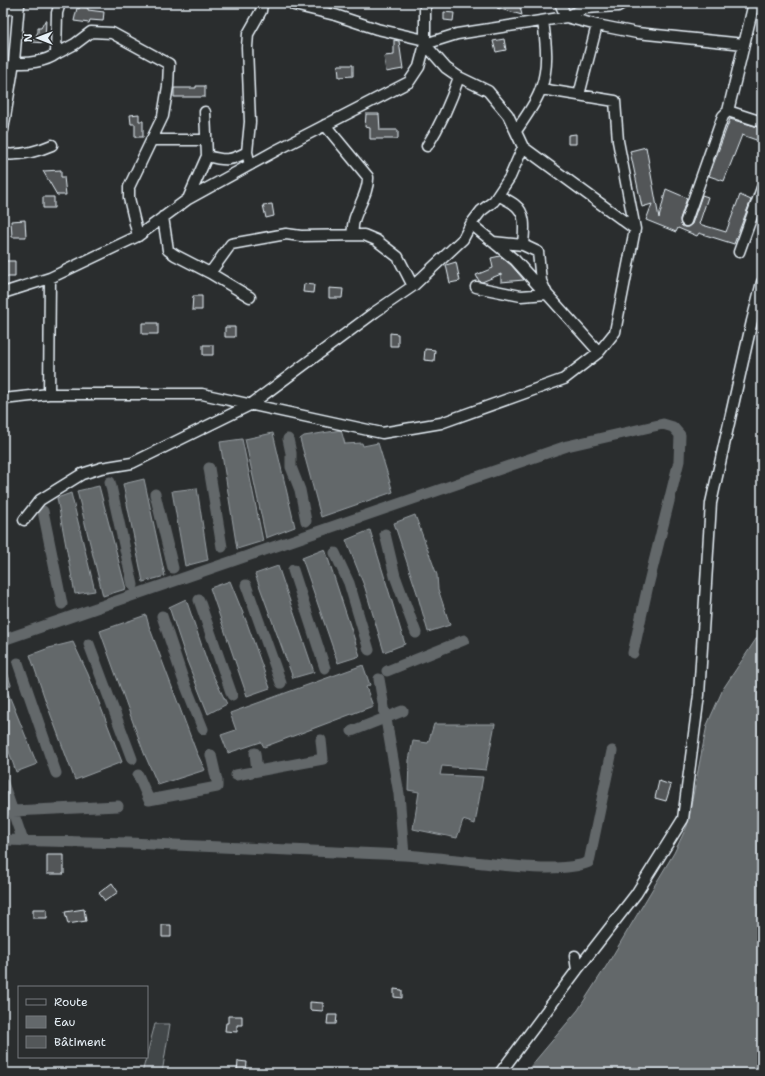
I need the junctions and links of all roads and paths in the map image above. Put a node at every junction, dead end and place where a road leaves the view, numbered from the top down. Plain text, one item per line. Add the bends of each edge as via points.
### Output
1 (60, 3) edge
2 (262, 3) edge
3 (425, 3) edge
4 (560, 3) edge
5 (575, 3) edge
6 (623, 3) edge
7 (754, 3) edge
8 (19, 5) edge
9 (294, 5) dead end
10 (3, 8) edge
11 (566, 18) junction
12 (543, 21) junction
13 (597, 25) junction
14 (425, 42) junction
15 (744, 44) junction
16 (56, 54) junction
17 (14, 62) junction
18 (459, 76) junction
19 (541, 89) junction
20 (579, 95) junction
21 (728, 111) junction
22 (204, 112) dead end
23 (762, 122) edge
24 (325, 126) junction
25 (3, 130) edge
26 (516, 132) junction
27 (151, 140) junction
28 (206, 140) junction
29 (52, 145) dead end
30 (427, 146) dead end
31 (524, 147) junction
32 (247, 152) junction
33 (3, 154) edge
34 (207, 156) junction
35 (250, 165) junction
36 (762, 188) edge
37 (498, 195) junction
38 (188, 199) junction
39 (163, 217) junction
40 (686, 221) dead end
41 (471, 224) junction
42 (635, 229) junction
43 (353, 234) junction
44 (138, 236) junction
45 (493, 242) junction
46 (523, 244) junction
47 (739, 252) dead end
48 (210, 272) junction
49 (50, 278) junction
50 (762, 282) edge
51 (414, 286) junction
52 (476, 287) dead end
53 (3, 293) edge
54 (546, 294) junction
55 (250, 297) dead end
56 (599, 352) junction
57 (49, 394) junction
58 (3, 399) edge
59 (250, 405) junction
60 (24, 520) dead end
61 (575, 956) dead end
62 (577, 970) junction
63 (500, 1073) edge

1 - 16 street
2 - 32 street via 261,11 248,34 250,122
3 - 14 street
4 - 11 street
5 - 11 street
6 - 11 street via 618,6 585,8
7 - 15 street
8 - 10 street
8 - 17 street
9 - 14 street
11 - 12 street
11 - 13 street
12 - 14 street via 457,34
12 - 19 street via 546,68
13 - 15 street via 637,33
13 - 20 street
14 - 18 street via 446,68
14 - 24 street via 419,67 409,82
15 - 21 street
16 - 17 street via 50,59 20,64
16 - 27 street via 91,32 112,33 169,64 162,116
17 - 25 street
18 - 26 street via 488,92 508,115
18 - 30 street via 451,101
19 - 20 street
19 - 26 street
20 - 42 street via 615,101 618,141
21 - 23 street
21 - 40 street via 722,116
22 - 28 street
24 - 35 street
24 - 43 street via 368,177 368,186 352,226
26 - 31 street
27 - 28 street
27 - 44 street via 129,187
28 - 34 street
29 - 33 street via 34,153 14,156
31 - 37 street
31 - 42 street
32 - 34 street via 234,159 221,160
32 - 35 street
34 - 38 street
35 - 38 street
36 - 47 street
37 - 41 street
37 - 46 street via 515,204 520,210 525,224
38 - 39 street
39 - 44 street
39 - 48 street via 168,250
41 - 45 street
41 - 51 street via 463,239
42 - 56 street via 615,332
43 - 48 street via 286,234 231,244
43 - 51 street via 376,240 398,257
44 - 49 street
45 - 46 street
45 - 54 street via 515,260
46 - 54 street via 538,252 541,281
48 - 55 street
49 - 53 street
49 - 57 street
50 - 62 street via 711,503 699,695 683,819 636,894
51 - 59 street
52 - 54 street via 521,296
54 - 56 street
56 - 59 street via 564,379 441,423 382,433
57 - 58 street
57 - 59 street via 202,394
59 - 60 street via 132,463 82,474 40,500
61 - 62 street
62 - 63 street

